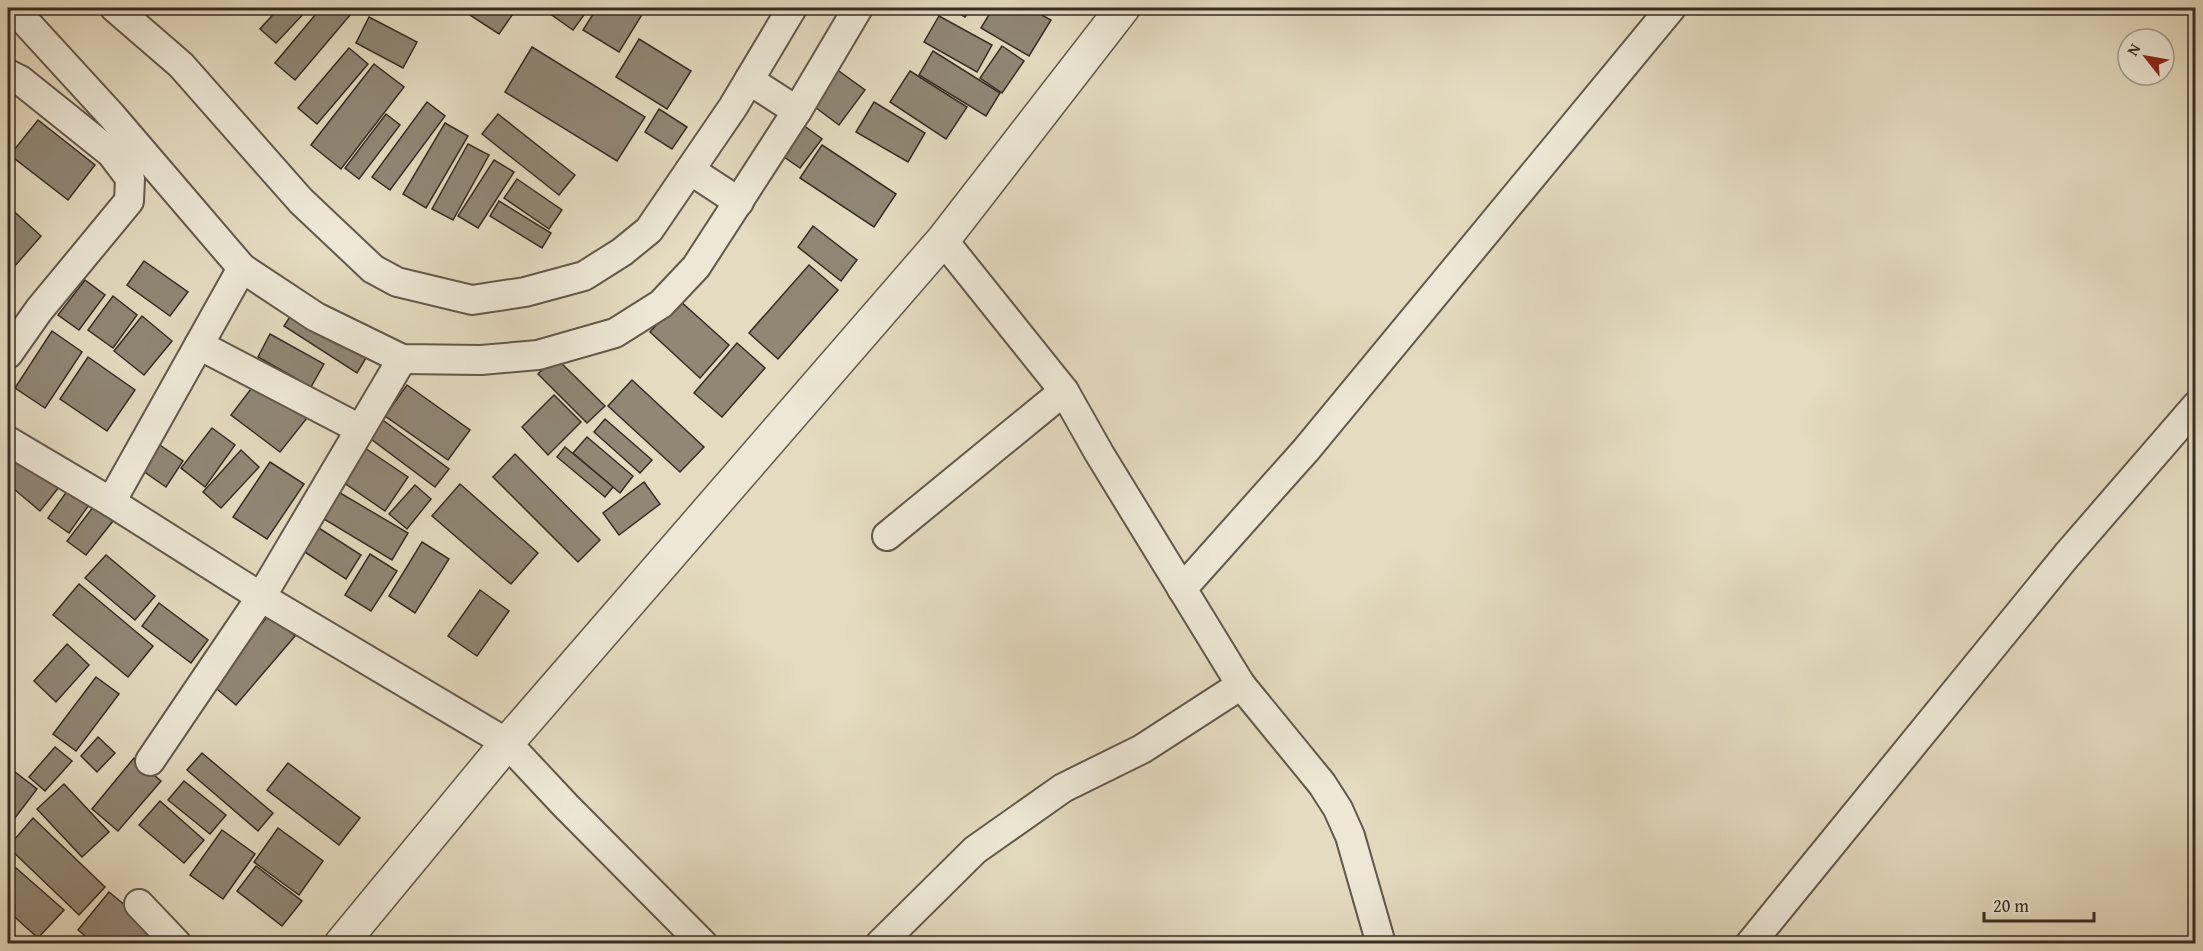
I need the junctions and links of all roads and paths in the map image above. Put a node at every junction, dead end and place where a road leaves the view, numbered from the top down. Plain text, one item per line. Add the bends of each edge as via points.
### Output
1 (13, 8) edge
2 (115, 8) edge
3 (792, 8) edge
4 (858, 8) edge
5 (1123, 8) edge
6 (1671, 8) edge
7 (8, 74) edge
8 (753, 83) junction
9 (792, 108) junction
10 (696, 174) junction
11 (733, 198) junction
12 (943, 240) junction
13 (242, 268) junction
14 (199, 345) junction
15 (8, 354) edge
16 (402, 359) junction
17 (1064, 391) junction
18 (2196, 406) edge
19 (360, 429) junction
20 (8, 441) edge
21 (111, 502) junction
22 (887, 536) dead end
23 (1182, 589) junction
24 (261, 597) junction
25 (1240, 685) junction
26 (507, 743) junction
27 (150, 761) dead end
28 (139, 904) dead end
29 (177, 944) edge
30 (341, 944) edge
31 (703, 944) edge
32 (880, 944) edge
33 (1381, 944) edge
34 (1750, 944) edge

1 - 13 street
2 - 10 street via 181,65 301,201 346,245 373,269 424,291 472,300 525,292 584,276 649,230
3 - 8 street
4 - 9 street
5 - 12 street
6 - 23 street via 1306,450
7 - 15 street via 111,153 130,178 129,201
8 - 9 street
8 - 10 street
9 - 11 street
10 - 11 street
11 - 16 street via 696,267 661,304 615,333 538,355 481,360
12 - 17 street
12 - 26 street
13 - 14 street
13 - 16 street via 316,317
14 - 19 street
14 - 21 street
16 - 19 street
17 - 22 street
17 - 23 street
18 - 34 street via 2067,555
19 - 24 street
20 - 21 street
21 - 24 street
23 - 25 street
24 - 26 street
24 - 27 street
25 - 32 street via 1142,749 1063,788 975,850
25 - 33 street via 1338,809 1350,836
26 - 30 street
26 - 31 street
28 - 29 street

